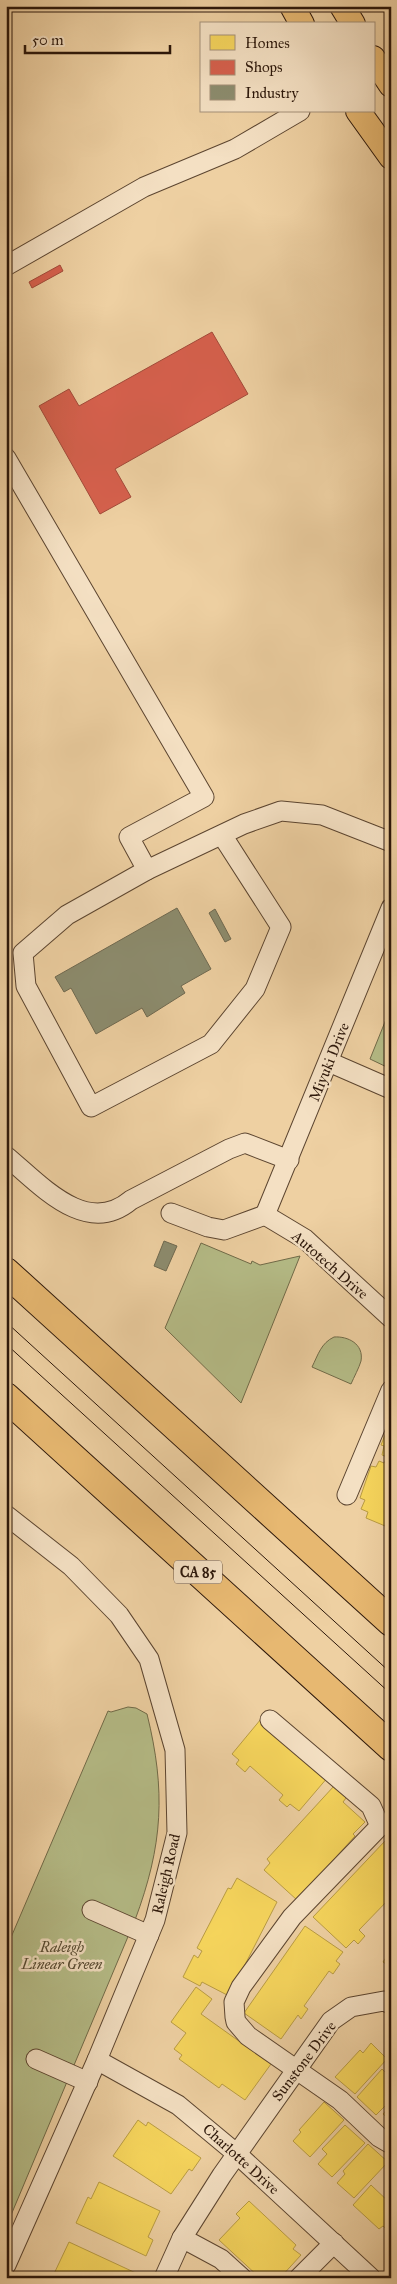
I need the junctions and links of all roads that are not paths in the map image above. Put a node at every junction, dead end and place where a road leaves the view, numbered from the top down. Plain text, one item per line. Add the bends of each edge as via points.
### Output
1 (292, 6) edge
2 (342, 6) edge
3 (301, 22) edge
4 (352, 22) edge
5 (374, 60) edge
6 (391, 85) edge
7 (298, 112) edge
8 (359, 112) edge
9 (391, 157) edge
10 (6, 266) edge
11 (6, 458) edge
12 (222, 835) junction
13 (391, 842) edge
14 (147, 870) junction
15 (391, 908) edge
16 (329, 1062) junction
17 (391, 1089) edge
18 (6, 1156) edge
19 (289, 1160) junction
20 (170, 1213) dead end
21 (266, 1216) junction
22 (6, 1272) edge
23 (388, 1311) edge
24 (391, 1390) edge
25 (6, 1397) edge
26 (347, 1495) dead end
27 (6, 1515) edge
28 (391, 1622) edge
29 (270, 1720) dead end
30 (391, 1747) edge
31 (385, 1829) edge
32 (92, 1910) dead end
33 (149, 1935) junction
34 (391, 2004) edge
35 (36, 2059) dead end
36 (97, 2060) junction
37 (294, 2070) junction
38 (88, 2082) junction
39 (391, 2144) edge
40 (237, 2154) junction
41 (182, 2238) junction
42 (334, 2243) junction
43 (6, 2265) edge
44 (164, 2278) edge
45 (242, 2278) edge
46 (299, 2278) edge
47 (371, 2278) edge

1 - 3 main road
2 - 4 main road
5 - 6 main road
7 - 10 street via 235,149 144,188
8 - 9 main road
11 - 14 street via 204,797 128,837
12 - 13 street via 281,811 322,815
12 - 14 street
12 - 14 street via 281,928 255,989 211,1044 92,1107 26,986 23,953 67,915
15 - 16 street, Miyuki Drive
16 - 17 street
16 - 19 street, Miyuki Drive
18 - 19 street via 62,1202 84,1213 103,1214 120,1210 131,1200 245,1142
19 - 21 street, Miyuki Drive
20 - 21 street via 224,1230
21 - 23 street, Autotech Drive via 305,1239
22 - 28 highway
24 - 26 street
25 - 30 highway, CA 85
27 - 33 street, Raleigh Road via 71,1566 118,1615 149,1659 175,1750 177,1833
29 - 31 street via 370,1806
31 - 37 street via 292,1917 236,1996 236,2022 248,2036
32 - 33 street
33 - 36 street, Raleigh Road
34 - 37 street, Sunstone Drive via 384,2001 351,2006 331,2021
35 - 38 street
36 - 38 street, Raleigh Road
36 - 40 street, Charlotte Drive via 178,2105
37 - 39 street via 340,2100 384,2142
37 - 40 street, Sunstone Drive
38 - 43 street, Raleigh Road
40 - 41 street, Sunstone Drive
40 - 42 street, Charlotte Drive
41 - 44 street, Sunstone Drive
41 - 45 street via 221,2259
42 - 46 street
42 - 47 street, Charlotte Drive

